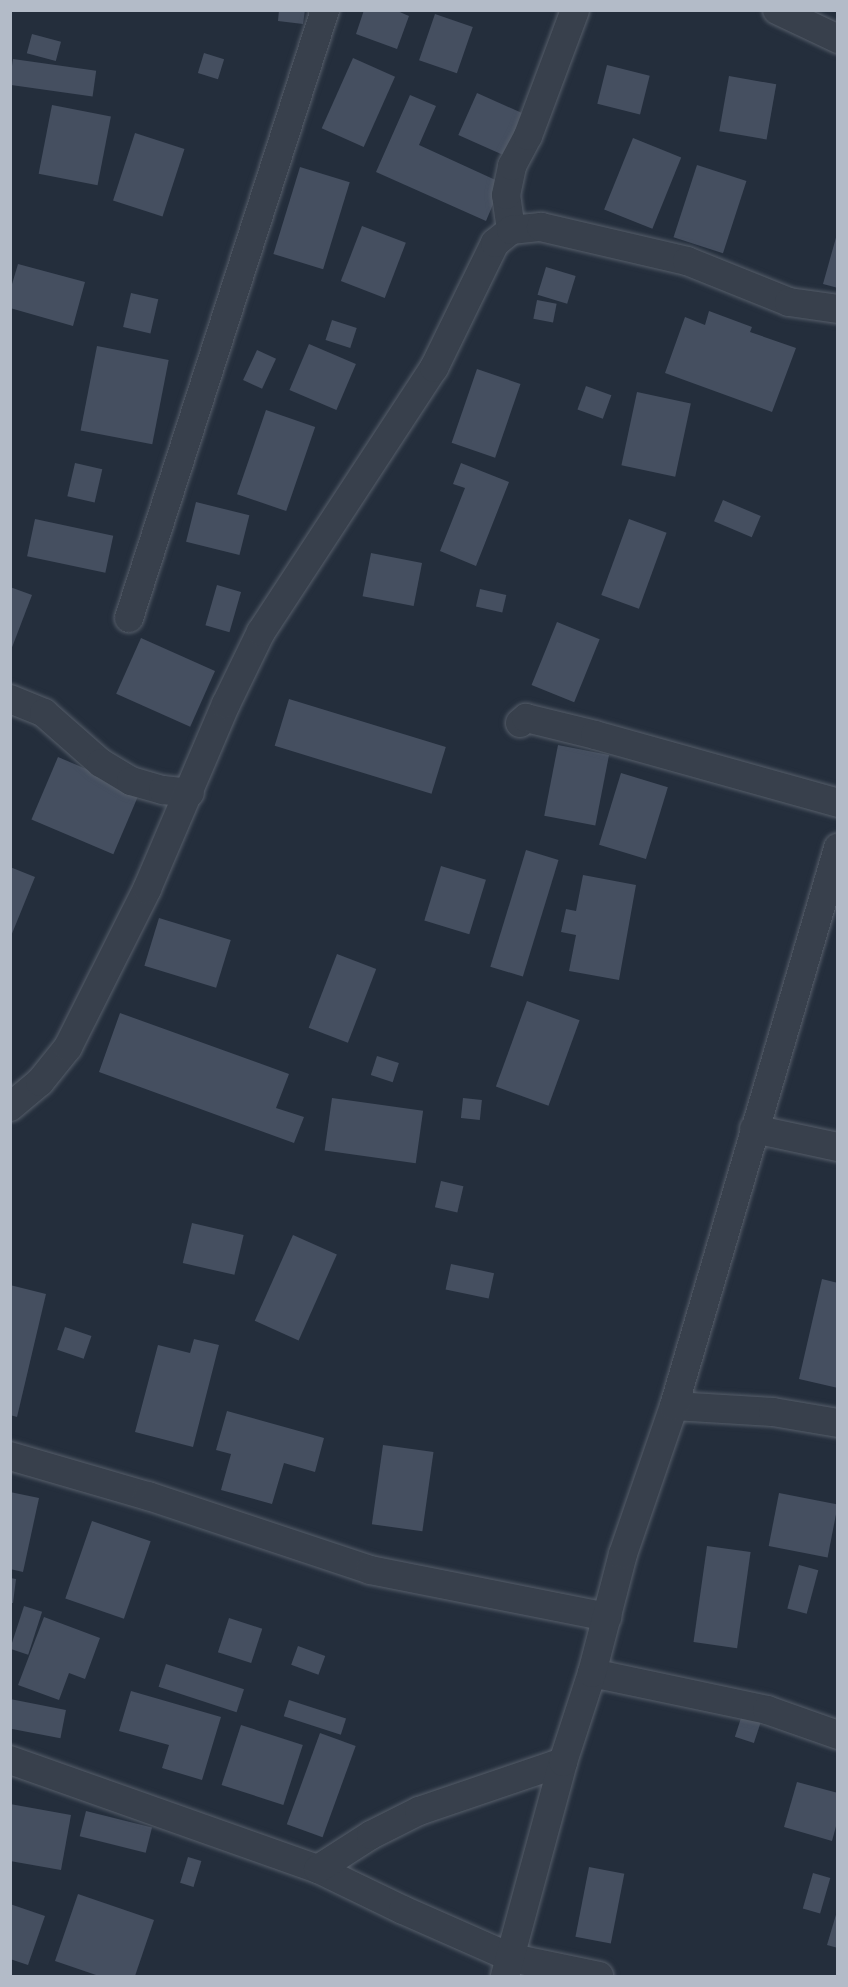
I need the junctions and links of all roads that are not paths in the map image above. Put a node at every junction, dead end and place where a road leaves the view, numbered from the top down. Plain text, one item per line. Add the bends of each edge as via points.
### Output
1 (325, 10) edge
2 (575, 10) edge
3 (777, 10) edge
4 (837, 39) edge
5 (512, 230) junction
6 (837, 309) edge
7 (129, 618) dead end
8 (10, 699) edge
9 (520, 723) dead end
10 (190, 793) junction
11 (837, 803) edge
12 (837, 848) edge
13 (10, 1107) edge
14 (754, 1129) junction
15 (837, 1147) edge
16 (674, 1406) junction
17 (837, 1423) edge
18 (10, 1456) edge
19 (607, 1617) junction
20 (592, 1673) junction
21 (837, 1735) edge
22 (10, 1760) edge
23 (563, 1762) junction
24 (318, 1869) junction
25 (509, 1967) edge
26 (599, 1977) edge

1 - 7 street
2 - 5 street via 528,136 512,166 506,195
3 - 4 street
5 - 6 street via 541,227 687,261 789,302
5 - 10 street via 495,243 434,368 261,632
8 - 10 street via 44,713 101,763 131,781
9 - 11 street via 526,718 595,735
10 - 13 street via 68,1047 40,1082
12 - 14 street
14 - 15 street
14 - 16 street
16 - 17 street via 773,1412
16 - 19 street via 623,1554
18 - 19 street via 148,1496 370,1570
19 - 20 street
20 - 21 street via 767,1710
20 - 23 street
22 - 24 street
23 - 24 street via 419,1811 370,1835
23 - 25 street
24 - 25 street
25 - 26 street

